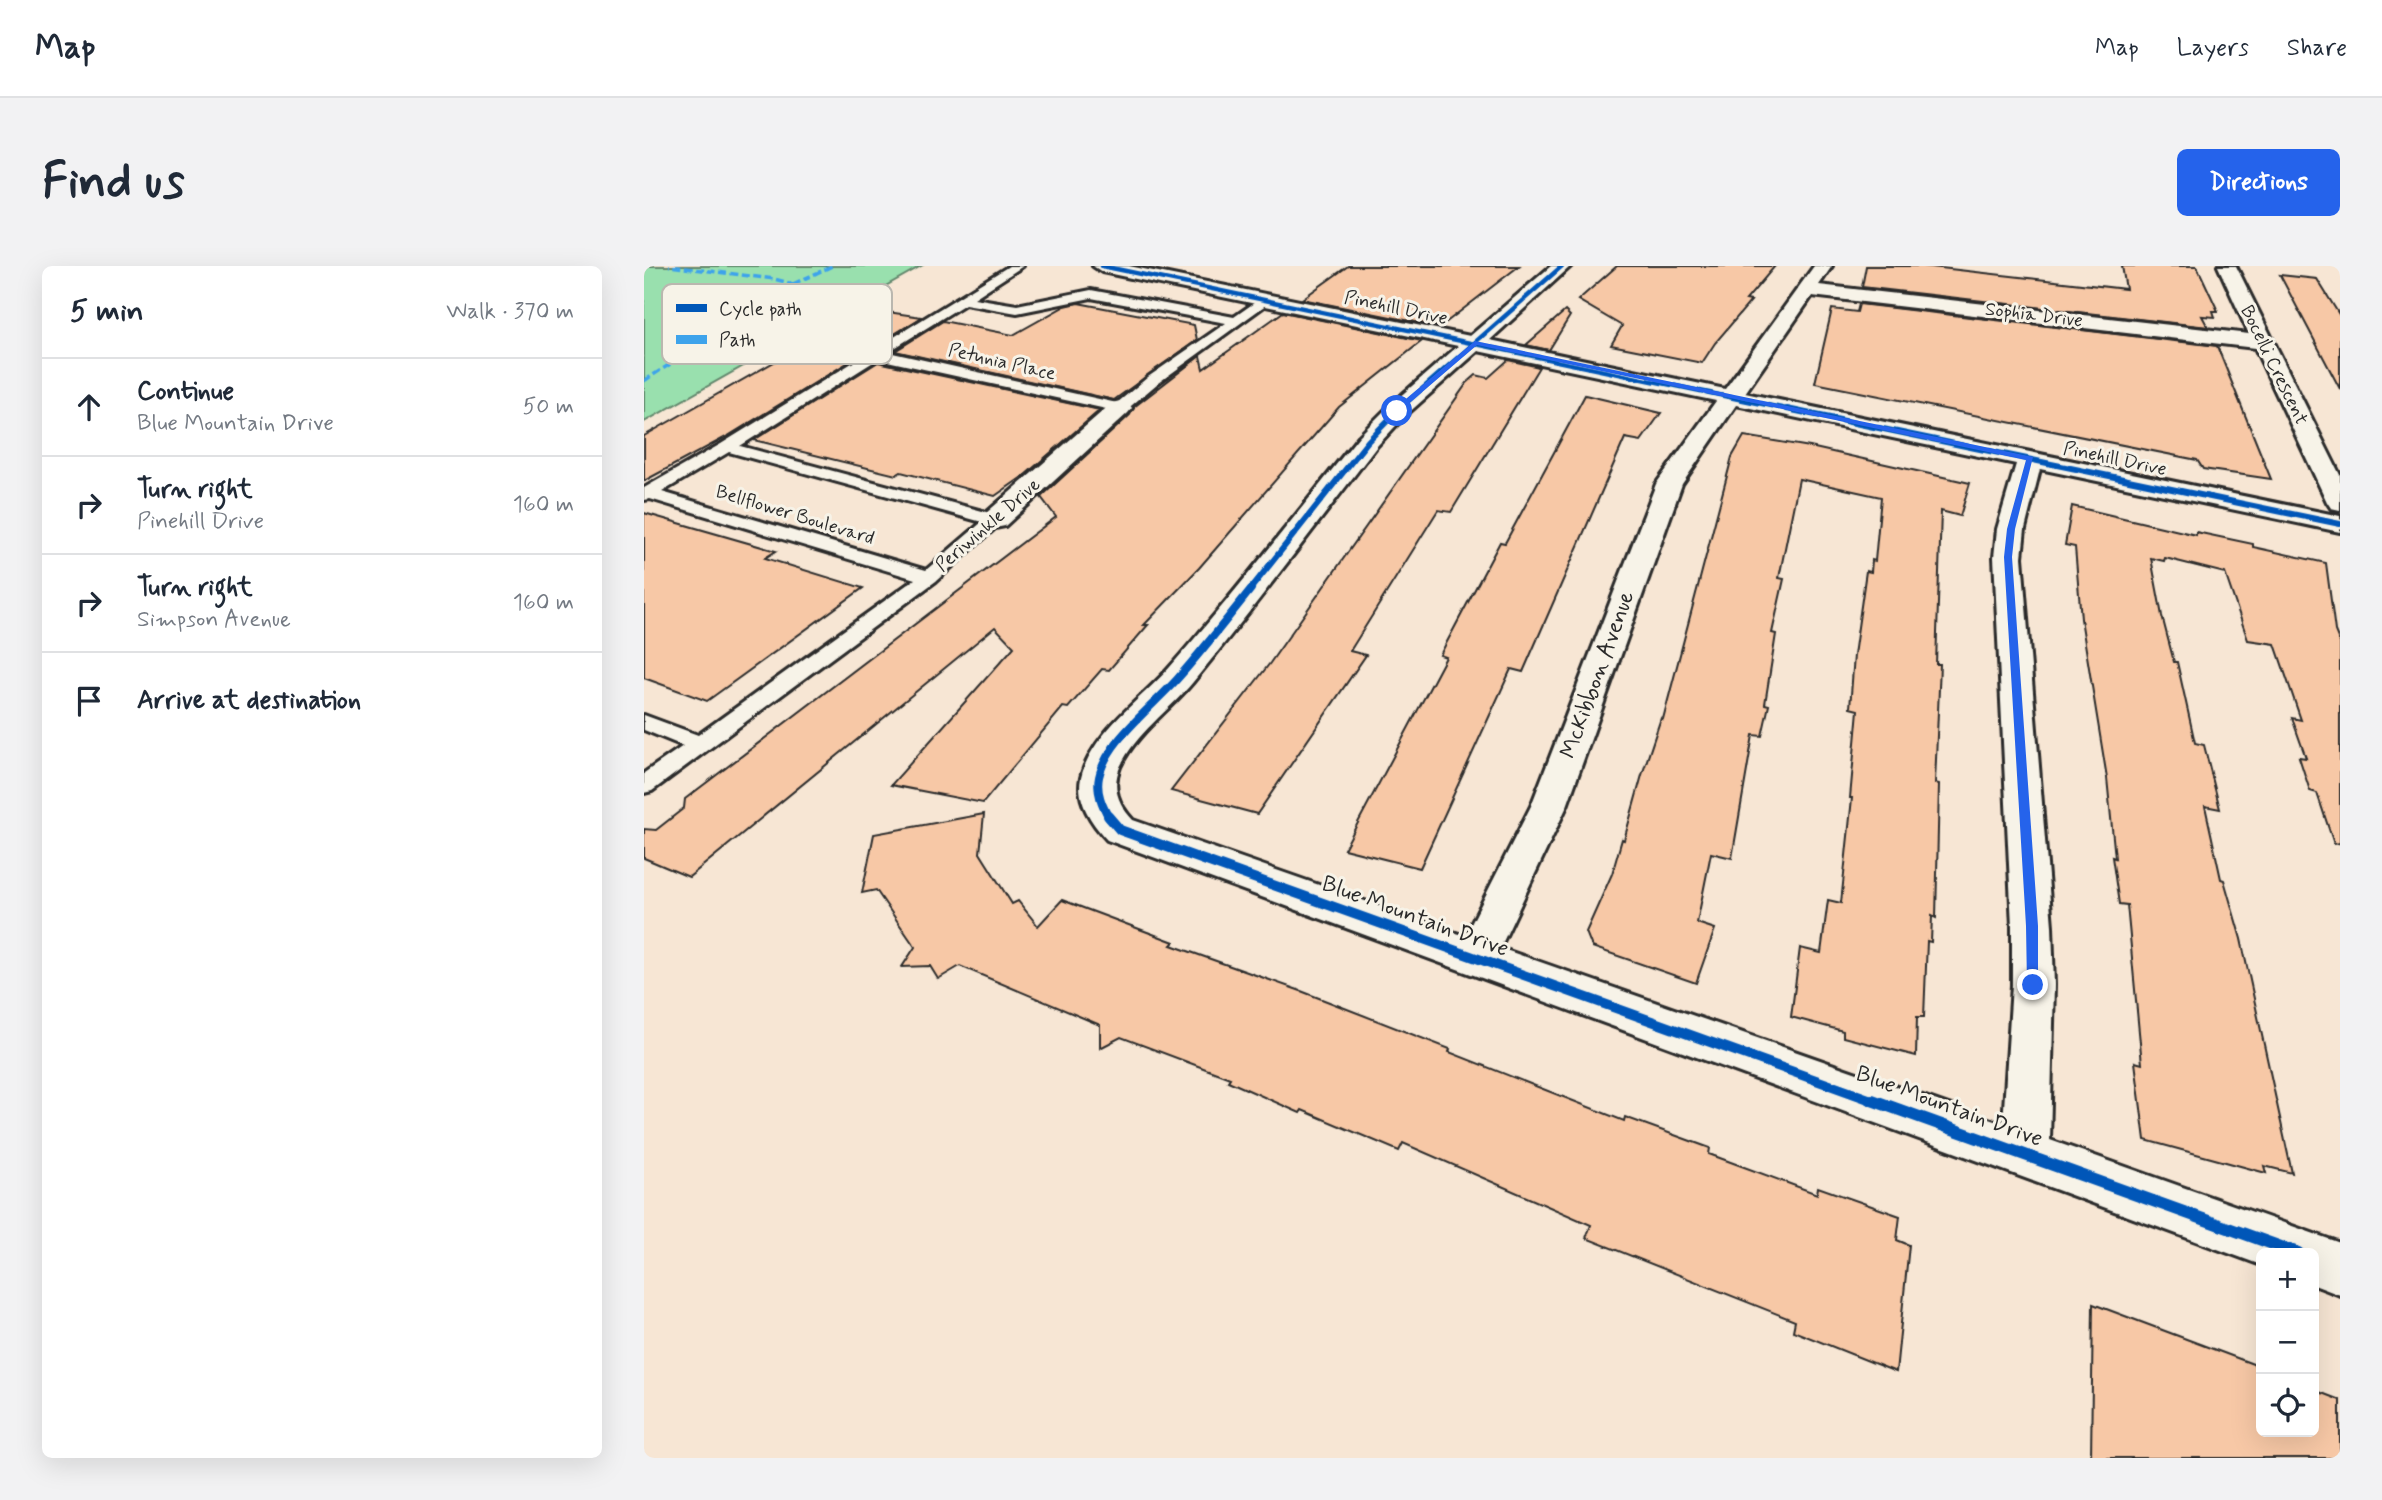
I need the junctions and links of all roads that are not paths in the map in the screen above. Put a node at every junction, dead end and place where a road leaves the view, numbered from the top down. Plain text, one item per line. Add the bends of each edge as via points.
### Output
1 (1017, 266) edge
2 (1102, 266) edge
3 (1562, 266) edge
4 (1823, 266) edge
5 (2227, 266) edge
6 (1806, 289) junction
7 (1268, 299) junction
8 (963, 300) junction
9 (1237, 321) junction
10 (2262, 342) junction
11 (1475, 343) junction
12 (892, 344) edge
13 (892, 358) edge
14 (860, 364) edge
15 (1731, 397) junction
16 (1120, 408) junction
17 (727, 447) junction
18 (2030, 459) junction
19 (646, 494) edge
20 (2340, 502) edge
21 (995, 520) junction
22 (2340, 524) edge
23 (929, 577) junction
24 (644, 722) edge
25 (700, 744) junction
26 (644, 785) edge
27 (1474, 959) junction
28 (2025, 1155) junction
29 (2284, 1248) edge
30 (2319, 1261) edge
31 (2340, 1269) edge

1 - 8 lane
2 - 7 street, Pinehill Drive
3 - 11 street, Blue Mountain Drive
4 - 6 street
5 - 10 street, Bocelli Crescent
6 - 10 street, Sophia Drive
6 - 15 street
7 - 9 lane, Periwinkle Drive
7 - 11 street, Pinehill Drive
8 - 9 lane via 1017,309 1091,294
8 - 12 lane
9 - 16 lane, Periwinkle Drive
10 - 20 street, Bocelli Crescent
11 - 15 street, Pinehill Drive
11 - 27 street, Blue Mountain Drive via 1368,440 1184,672 1112,751 1100,771 1099,786 1106,817 1120,830
13 - 16 lane, Petunia Place
14 - 17 lane
15 - 18 street, Pinehill Drive
15 - 27 street, McKibbon Avenue via 1669,484 1549,806
16 - 21 street, Periwinkle Drive
17 - 19 lane
17 - 21 lane, Bellflower Boulevard
18 - 22 street, Pinehill Drive
18 - 28 street via 2008,557 2032,926
19 - 23 lane, Bellflower Boulevard
21 - 23 lane, Periwinkle Drive
23 - 25 lane, Periwinkle Drive
24 - 25 lane
25 - 26 lane, Periwinkle Drive
27 - 28 street, Blue Mountain Drive
28 - 29 street, Blue Mountain Drive
30 - 31 street

